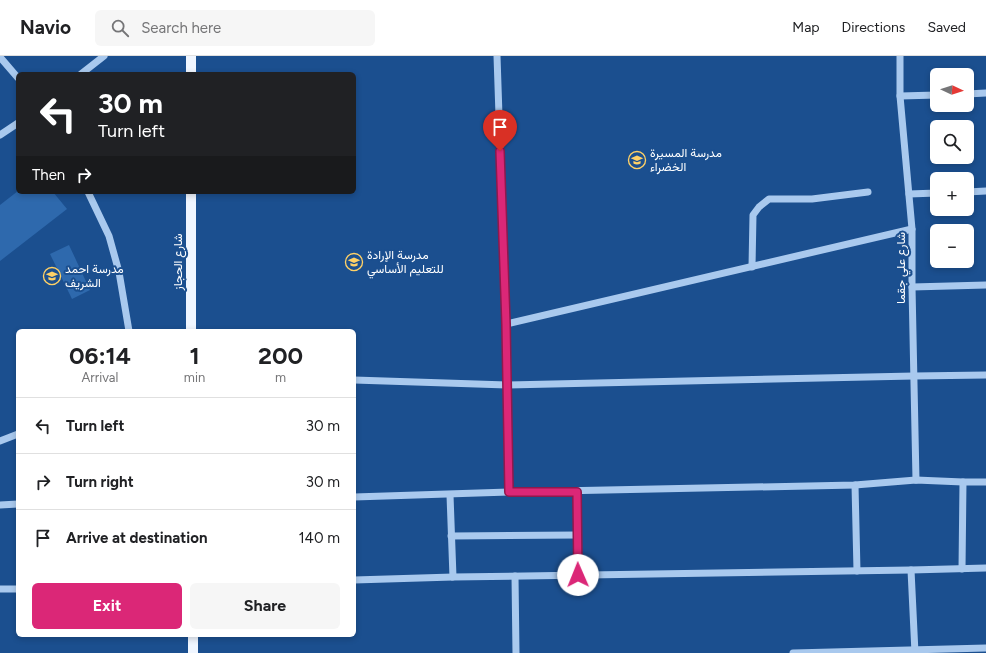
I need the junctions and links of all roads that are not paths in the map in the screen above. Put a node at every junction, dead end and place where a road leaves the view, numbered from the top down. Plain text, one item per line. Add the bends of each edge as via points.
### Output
1 (0, 56) edge
2 (104, 56) edge
3 (191, 56) edge
4 (497, 56) edge
5 (900, 56) edge
6 (84, 72) edge
7 (191, 72) edge
8 (16, 76) edge
9 (986, 93) edge
10 (930, 94) edge
11 (974, 94) edge
12 (900, 96) junction
13 (16, 124) edge
14 (0, 135) edge
15 (986, 191) edge
16 (868, 192) dead end
17 (974, 192) edge
18 (930, 193) edge
19 (89, 194) edge
20 (191, 194) edge
21 (909, 194) junction
22 (912, 229) junction
23 (752, 267) junction
24 (986, 285) edge
25 (912, 287) junction
26 (506, 324) junction
27 (129, 329) edge
28 (192, 329) edge
29 (986, 375) edge
30 (914, 376) junction
31 (356, 380) edge
32 (507, 385) junction
33 (16, 435) edge
34 (0, 441) edge
35 (916, 480) junction
36 (963, 482) junction
37 (986, 482) edge
38 (855, 485) junction
39 (509, 492) junction
40 (577, 492) junction
41 (450, 495) junction
42 (356, 497) edge
43 (16, 504) edge
44 (0, 505) edge
45 (577, 535) junction
46 (452, 536) junction
47 (986, 568) edge
48 (962, 569) junction
49 (910, 570) junction
50 (857, 571) junction
51 (578, 575) junction
52 (515, 576) junction
53 (453, 577) junction
54 (356, 580) edge
55 (0, 589) edge
56 (16, 589) edge
57 (193, 637) edge
58 (986, 648) edge
59 (914, 652) edge
60 (193, 653) edge
61 (516, 653) edge
62 (793, 653) edge

1 - 8 street
2 - 6 street
3 - 7 main road
4 - 26 street
5 - 12 street, شارع علي جقما
9 - 11 street
10 - 12 street
12 - 21 street, شارع علي جقما
13 - 14 street
15 - 17 street
16 - 23 street via 812,199 769,199 753,214
18 - 21 street
19 - 27 street via 109,236
20 - 28 main road, شارع الحجاز
21 - 22 street, شارع علي جقما
22 - 23 street
22 - 25 street, شارع علي جقما
23 - 26 street
24 - 25 street
25 - 30 street, شارع علي جقما
26 - 32 street
29 - 30 street
30 - 32 street
30 - 35 street, شارع علي جقما
31 - 32 street
32 - 39 street
33 - 34 street
35 - 36 street
35 - 38 street
36 - 37 street
36 - 48 street
38 - 40 street
38 - 50 street
39 - 40 street
39 - 41 street
40 - 45 street
41 - 42 street
41 - 46 street
43 - 44 street
45 - 46 street
45 - 51 street
46 - 53 street
47 - 48 street
48 - 49 street
49 - 50 street
49 - 59 street
50 - 51 street
51 - 52 street
52 - 53 street
52 - 61 street
53 - 54 street
55 - 56 street
57 - 60 main road
58 - 59 street
59 - 62 street

